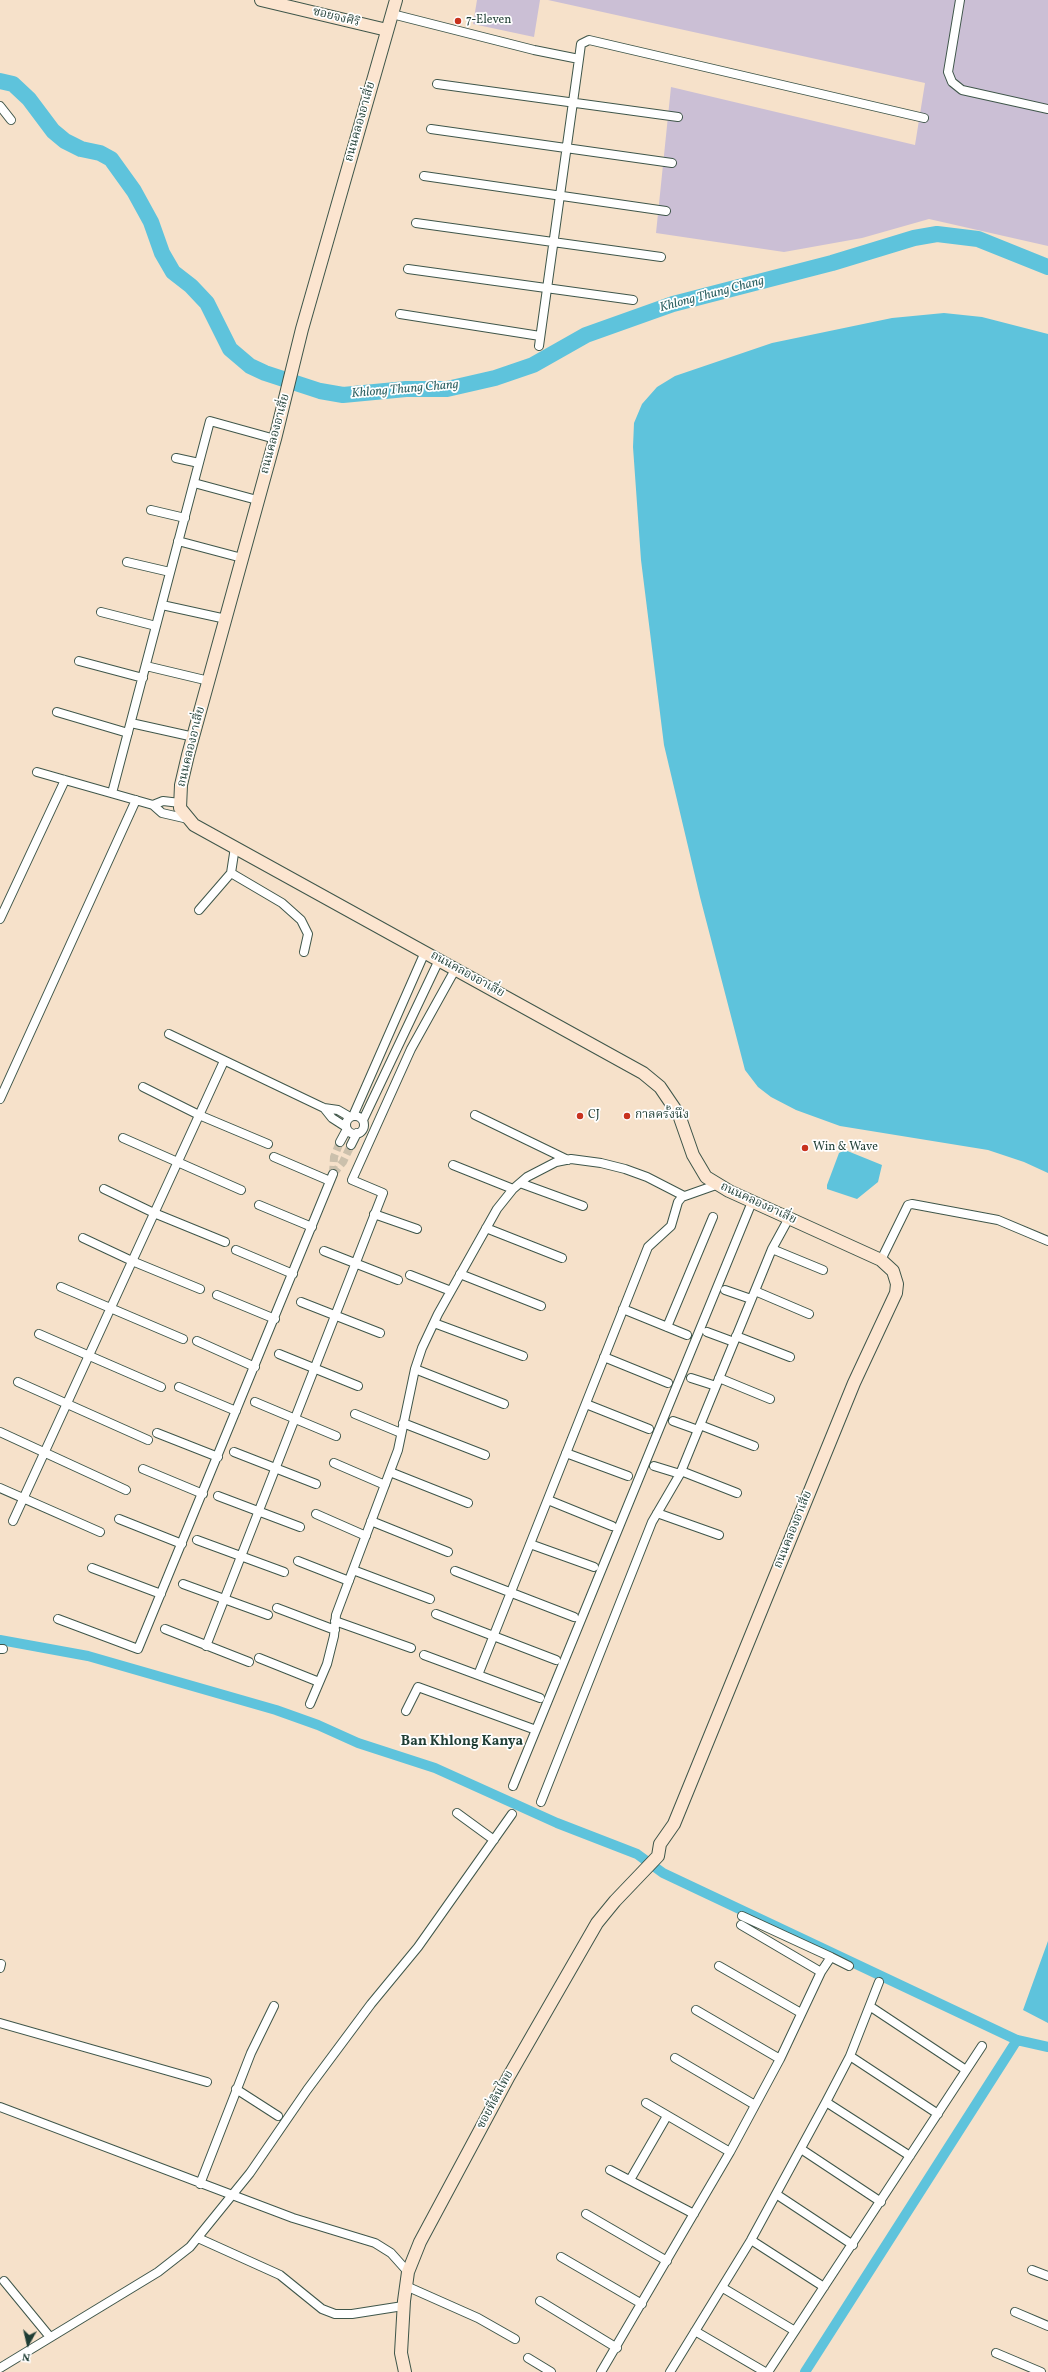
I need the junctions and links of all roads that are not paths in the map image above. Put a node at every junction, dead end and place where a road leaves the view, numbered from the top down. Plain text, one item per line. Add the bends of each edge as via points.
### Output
1 (261, 0) edge
2 (396, 0) edge
3 (960, 0) edge
4 (392, 14) junction
5 (387, 30) junction
6 (579, 59) junction
7 (438, 84) dead end
8 (573, 104) junction
9 (0, 106) edge
10 (1048, 109) edge
11 (678, 117) dead end
12 (924, 118) dead end
13 (11, 120) dead end
14 (432, 129) dead end
15 (567, 148) junction
16 (672, 163) dead end
17 (424, 176) dead end
18 (560, 196) junction
19 (666, 211) dead end
20 (416, 223) dead end
21 (554, 242) junction
22 (661, 257) dead end
23 (408, 270) dead end
24 (547, 288) junction
25 (633, 300) dead end
26 (400, 314) dead end
27 (540, 336) junction
28 (539, 346) dead end
29 (276, 439) junction
30 (176, 458) dead end
31 (199, 463) junction
32 (194, 483) junction
33 (257, 500) junction
34 (150, 510) dead end
35 (184, 518) junction
36 (178, 541) junction
37 (242, 558) junction
38 (127, 562) dead end
39 (170, 572) junction
40 (162, 605) junction
41 (101, 612) dead end
42 (226, 619) junction
43 (156, 626) junction
44 (79, 661) dead end
45 (146, 666) junction
46 (142, 678) junction
47 (209, 681) junction
48 (57, 712) dead end
49 (131, 723) junction
50 (128, 732) junction
51 (194, 737) junction
52 (36, 772) dead end
53 (65, 780) junction
54 (112, 793) junction
55 (136, 800) junction
56 (180, 803) junction
57 (153, 805) junction
58 (188, 819) junction
59 (235, 847) junction
60 (231, 873) junction
61 (199, 910) dead end
62 (0, 920) edge
63 (304, 952) dead end
64 (426, 952) junction
65 (439, 960) junction
66 (456, 968) junction
67 (169, 1034) dead end
68 (224, 1061) junction
69 (143, 1087) dead end
70 (0, 1099) edge
71 (324, 1108) junction
72 (200, 1114) junction
73 (475, 1115) dead end
74 (351, 1116) junction
75 (363, 1120) junction
76 (346, 1128) junction
77 (357, 1133) junction
78 (123, 1138) dead end
79 (340, 1142) tunnel mouth
80 (268, 1144) dead end
81 (351, 1145) tunnel mouth
82 (274, 1157) dead end
83 (568, 1160) junction
84 (177, 1164) junction
85 (453, 1165) dead end
86 (520, 1183) junction
87 (716, 1185) junction
88 (104, 1189) dead end
89 (513, 1189) junction
90 (241, 1190) dead end
91 (684, 1196) junction
92 (752, 1202) junction
93 (259, 1205) dead end
94 (583, 1206) dead end
95 (154, 1213) junction
96 (374, 1214) junction
97 (713, 1217) dead end
98 (789, 1218) junction
99 (312, 1227) junction
100 (486, 1228) junction
101 (417, 1229) dead end
102 (83, 1238) dead end
103 (1048, 1241) edge
104 (225, 1242) dead end
105 (772, 1249) junction
106 (236, 1250) dead end
107 (324, 1251) dead end
108 (562, 1258) dead end
109 (881, 1260) junction
110 (132, 1261) junction
111 (355, 1263) junction
112 (823, 1270) dead end
113 (293, 1274) junction
114 (460, 1274) junction
115 (410, 1275) dead end
116 (398, 1280) dead end
117 (61, 1287) dead end
118 (200, 1289) dead end
119 (725, 1290) dead end
120 (451, 1291) junction
121 (755, 1291) junction
122 (217, 1295) dead end
123 (751, 1299) junction
124 (301, 1302) dead end
125 (541, 1306) dead end
126 (110, 1308) junction
127 (624, 1309) junction
128 (809, 1314) dead end
129 (335, 1316) junction
130 (275, 1319) junction
131 (434, 1323) junction
132 (667, 1327) junction
133 (707, 1332) dead end
134 (380, 1333) dead end
135 (39, 1334) dead end
136 (687, 1335) dead end
137 (183, 1339) dead end
138 (735, 1339) junction
139 (197, 1341) dead end
140 (279, 1354) dead end
141 (88, 1356) junction
142 (523, 1356) dead end
143 (604, 1357) junction
144 (790, 1357) dead end
145 (255, 1367) junction
146 (314, 1368) junction
147 (415, 1369) junction
148 (691, 1378) dead end
149 (18, 1382) dead end
150 (717, 1382) junction
151 (668, 1383) dead end
152 (358, 1386) dead end
153 (161, 1387) dead end
154 (179, 1387) dead end
155 (770, 1399) dead end
156 (255, 1402) dead end
157 (66, 1404) junction
158 (504, 1404) dead end
159 (586, 1404) junction
160 (236, 1411) junction
161 (355, 1414) dead end
162 (294, 1418) junction
163 (673, 1422) dead end
164 (403, 1424) junction
165 (699, 1427) junction
166 (649, 1429) dead end
167 (0, 1432) edge
168 (157, 1433) dead end
169 (401, 1433) junction
170 (336, 1436) dead end
171 (148, 1440) dead end
172 (754, 1446) dead end
173 (44, 1452) junction
174 (234, 1452) dead end
175 (566, 1453) junction
176 (485, 1454) dead end
177 (218, 1457) junction
178 (334, 1463) dead end
179 (654, 1466) dead end
180 (275, 1468) junction
181 (143, 1469) dead end
182 (390, 1472) junction
183 (680, 1472) junction
184 (628, 1476) dead end
185 (316, 1484) dead end
186 (385, 1485) junction
187 (0, 1488) edge
188 (126, 1490) dead end
189 (737, 1492) dead end
190 (203, 1494) junction
191 (218, 1496) dead end
192 (23, 1499) junction
193 (548, 1500) junction
194 (468, 1503) dead end
195 (258, 1511) junction
196 (657, 1513) junction
197 (316, 1514) dead end
198 (119, 1519) dead end
199 (12, 1521) dead end
200 (371, 1521) junction
201 (612, 1526) dead end
202 (300, 1527) dead end
203 (100, 1532) dead end
204 (719, 1535) dead end
205 (366, 1536) junction
206 (197, 1540) dead end
207 (182, 1544) junction
208 (530, 1544) junction
209 (448, 1552) dead end
210 (240, 1556) junction
211 (298, 1561) dead end
212 (594, 1567) dead end
213 (92, 1568) dead end
214 (353, 1570) junction
215 (455, 1571) dead end
216 (284, 1572) dead end
217 (349, 1581) junction
218 (183, 1584) dead end
219 (510, 1593) junction
220 (161, 1594) junction
221 (223, 1599) junction
222 (430, 1599) dead end
223 (278, 1608) dead end
224 (436, 1614) dead end
225 (268, 1615) dead end
226 (574, 1617) dead end
227 (58, 1619) dead end
228 (335, 1626) junction
229 (165, 1630) dead end
230 (494, 1636) junction
231 (206, 1646) junction
232 (411, 1648) dead end
233 (424, 1654) dead end
234 (259, 1658) dead end
235 (556, 1660) dead end
236 (249, 1662) dead end
237 (478, 1674) junction
238 (319, 1682) junction
239 (540, 1698) dead end
240 (310, 1704) dead end
241 (406, 1711) dead end
242 (536, 1730) junction
243 (513, 1786) dead end
244 (541, 1802) dead end
245 (457, 1813) dead end
246 (512, 1814) dead end
247 (494, 1840) junction
248 (658, 1856) joint
249 (831, 1957) junction
250 (719, 1966) dead end
251 (849, 1966) dead end
252 (821, 1972) junction
253 (879, 1982) dead end
254 (274, 2006) dead end
255 (871, 2007) junction
256 (696, 2010) dead end
257 (801, 2013) junction
258 (0, 2023) edge
259 (982, 2046) dead end
260 (850, 2056) junction
261 (675, 2058) dead end
262 (780, 2059) junction
263 (966, 2070) junction
264 (207, 2082) dead end
265 (236, 2089) junction
266 (826, 2102) junction
267 (646, 2103) dead end
268 (755, 2105) junction
269 (0, 2107) edge
270 (938, 2114) junction
271 (278, 2116) dead end
272 (667, 2116) junction
273 (801, 2149) junction
274 (730, 2152) junction
275 (910, 2156) junction
276 (610, 2170) dead end
277 (630, 2180) junction
278 (200, 2184) junction
279 (776, 2194) junction
280 (232, 2196) junction
281 (880, 2202) junction
282 (586, 2214) dead end
283 (694, 2214) junction
284 (198, 2238) junction
285 (751, 2240) junction
286 (853, 2245) junction
287 (561, 2257) dead end
288 (667, 2261) junction
289 (1032, 2270) dead end
290 (408, 2272) junction
291 (1048, 2276) edge
292 (4, 2281) dead end
293 (406, 2286) junction
294 (824, 2287) junction
295 (723, 2288) junction
296 (540, 2301) dead end
297 (642, 2304) junction
298 (403, 2306) junction
299 (1015, 2312) dead end
300 (1048, 2326) edge
301 (695, 2331) junction
302 (795, 2331) junction
303 (50, 2337) junction
304 (515, 2339) dead end
305 (617, 2348) junction
306 (996, 2353) dead end
307 (528, 2358) dead end
308 (0, 2368) edge
309 (405, 2372) edge
310 (551, 2372) edge
311 (602, 2372) edge
312 (670, 2372) edge
313 (767, 2372) edge
314 (1041, 2372) edge

1 - 5 street, ซอยจงศิริ
2 - 4 street, ถนนคลองอาเสี่ย
3 - 10 street via 948,72 952,82 962,90
4 - 5 street, ถนนคลองอาเสี่ย
4 - 6 street
5 - 29 street, ถนนคลองอาเสี่ย via 292,372
6 - 8 street
6 - 12 street via 581,44 590,40
7 - 8 street
8 - 11 street
8 - 15 street
9 - 13 street
14 - 15 street
15 - 16 street
15 - 18 street
17 - 18 street
18 - 19 street
18 - 21 street
20 - 21 street
21 - 22 street
21 - 24 street
23 - 24 street
24 - 25 street
24 - 27 street
26 - 27 street
27 - 28 street
29 - 31 street via 210,422
29 - 33 street, ถนนคลองอาเสี่ย
30 - 31 street
31 - 32 street
32 - 33 street
32 - 35 street
33 - 37 street, ถนนคลองอาเสี่ย
34 - 35 street
35 - 36 street
36 - 37 street
36 - 39 street
37 - 42 street, ถนนคลองอาเสี่ย
38 - 39 street
39 - 40 street
40 - 42 street
40 - 43 street
41 - 43 street
42 - 47 street, ถนนคลองอาเสี่ย
43 - 45 street
44 - 46 street
45 - 46 street
45 - 47 street
46 - 49 street
47 - 51 street, ถนนคลองอาเสี่ย
48 - 50 street
49 - 50 street
49 - 51 street
50 - 54 street
51 - 56 street, ถนนคลองอาเสี่ย via 181,785
52 - 53 street
53 - 54 street
53 - 62 street
54 - 55 street
55 - 57 street
55 - 70 street
56 - 57 street via 163,802
56 - 58 street, ถนนคลองอาเสี่ย via 180,808
57 - 58 street via 162,813
58 - 59 street, ถนนคลองอาเสี่ย via 194,825
59 - 60 street
59 - 64 street, ถนนคลองอาเสี่ย
60 - 61 street
60 - 63 street via 282,902 301,920 308,934
64 - 65 street, ถนนคลองอาเสี่ย
64 - 74 street
65 - 66 street, ถนนคลองอาเสี่ย
65 - 75 street
66 - 87 street, ถนนคลองอาเสี่ย via 649,1078 670,1099 700,1169
66 - 96 street via 411,1049 352,1180 383,1194
67 - 68 street
68 - 71 street
68 - 72 street
69 - 72 street
71 - 74 street via 338,1110
71 - 76 street via 332,1118
72 - 80 street
72 - 84 street
73 - 83 street
74 - 75 street via 358,1116
74 - 76 street
75 - 77 street via 362,1129
76 - 77 street
76 - 79 street
77 - 81 street
78 - 84 street
82 - 99 street via 332,1178
83 - 86 street via 543,1168
83 - 91 street via 601,1163 625,1170 647,1177
84 - 90 street
84 - 95 street
85 - 89 street
86 - 89 street
86 - 94 street
87 - 91 street
87 - 92 street, ถนนคลองอาเสี่ย
88 - 95 street
89 - 100 street
91 - 127 street via 678,1202 672,1226 648,1248
92 - 98 street, ถนนคลองอาเสี่ย
92 - 242 street
93 - 99 street
95 - 104 street
95 - 110 street
96 - 101 street
96 - 111 street
97 - 132 street
98 - 105 street
98 - 109 street, ถนนคลองอาเสี่ย
99 - 113 street
100 - 108 street
100 - 114 street
102 - 110 street
103 - 109 street via 998,1220 912,1204 908,1205
105 - 112 street
105 - 121 street
106 - 113 street
107 - 111 street
109 - 248 street, ถนนคลองอาเสี่ย via 896,1277 896,1293 854,1383 674,1824 660,1844
110 - 118 street
110 - 126 street
111 - 116 street
111 - 129 street
113 - 130 street
114 - 120 street
114 - 125 street
115 - 120 street
117 - 126 street
119 - 123 street
120 - 131 street
121 - 123 street
121 - 128 street
122 - 130 street
123 - 138 street
124 - 129 street
126 - 137 street
126 - 141 street
127 - 132 street
127 - 143 street
129 - 134 street
129 - 146 street
130 - 145 street
131 - 142 street
131 - 147 street
132 - 136 street
133 - 138 street
135 - 141 street
138 - 144 street
138 - 150 street
139 - 145 street
140 - 146 street
141 - 153 street
141 - 157 street
143 - 151 street
143 - 159 street
145 - 160 street
146 - 152 street
146 - 162 street
147 - 158 street
147 - 164 street
148 - 150 street
149 - 157 street
150 - 155 street
150 - 165 street
154 - 160 street
156 - 162 street
157 - 171 street
157 - 173 street
159 - 166 street
159 - 175 street
160 - 177 street
161 - 169 street
162 - 170 street
162 - 180 street
163 - 165 street
164 - 169 street
164 - 176 street
165 - 172 street
165 - 183 street
167 - 173 street
168 - 177 street
169 - 182 street
173 - 188 street
173 - 192 street
174 - 180 street
175 - 184 street
175 - 193 street
177 - 190 street
178 - 186 street
179 - 183 street
180 - 185 street
180 - 195 street
181 - 190 street
182 - 186 street
182 - 194 street
183 - 189 street
183 - 196 street
186 - 200 street
187 - 192 street
190 - 207 street
191 - 195 street
192 - 199 street
192 - 203 street
193 - 201 street
193 - 208 street
195 - 202 street
195 - 210 street
196 - 204 street
196 - 244 street
197 - 205 street
198 - 207 street
200 - 205 street
200 - 209 street
205 - 214 street
206 - 210 street
207 - 220 street
208 - 212 street
208 - 219 street
210 - 216 street
210 - 221 street
211 - 217 street
213 - 220 street
214 - 217 street
214 - 222 street
215 - 219 street
217 - 228 street via 336,1615
218 - 221 street
219 - 226 street
219 - 230 street
220 - 227 street via 138,1649
221 - 225 street
221 - 231 street
223 - 228 street
224 - 230 street
228 - 232 street
228 - 238 street via 327,1664
229 - 231 street
230 - 235 street
230 - 237 street
231 - 236 street
233 - 237 street
234 - 238 street
237 - 239 street
238 - 240 street
241 - 242 street via 418,1687
242 - 243 street
245 - 247 street
246 - 247 street
247 - 280 street via 418,1947 371,2004
248 - 290 street, ซอยที่ดินไทย via 615,1900 597,1923 509,2076 420,2242
249 - 251 street
249 - 252 street
249 - 252 street via 741,1920
250 - 257 street
252 - 257 street
253 - 255 street
254 - 265 street
255 - 260 street
255 - 263 street
256 - 262 street
257 - 262 street
258 - 264 street
259 - 263 street
260 - 266 street
260 - 270 street
261 - 268 street
262 - 268 street
263 - 270 street
265 - 271 street
265 - 278 street
266 - 273 street
266 - 275 street
267 - 272 street
268 - 274 street
269 - 278 street
270 - 275 street
272 - 274 street
272 - 277 street
273 - 279 street
273 - 281 street
274 - 283 street
275 - 281 street
276 - 277 street
277 - 283 street
278 - 280 street
279 - 285 street
279 - 286 street
280 - 284 street
280 - 290 street via 308,2223 375,2242 391,2253
281 - 286 street
282 - 288 street
283 - 288 street
284 - 298 street via 280,2275 322,2309 335,2314
284 - 303 street via 177,2259 158,2272
285 - 294 street
285 - 295 street
286 - 294 street
287 - 297 street
288 - 297 street
289 - 291 street
290 - 293 street, ซอยที่ดินไทย
292 - 303 street
293 - 298 street, ซอยที่ดินไทย
293 - 304 street via 478,2318
294 - 302 street
295 - 301 street
295 - 302 street
296 - 305 street
297 - 305 street
298 - 309 street, ซอยที่ดินไทย via 402,2353
299 - 300 street
301 - 312 street
301 - 313 street
302 - 313 street
303 - 308 street
305 - 311 street
306 - 314 street
307 - 310 street

